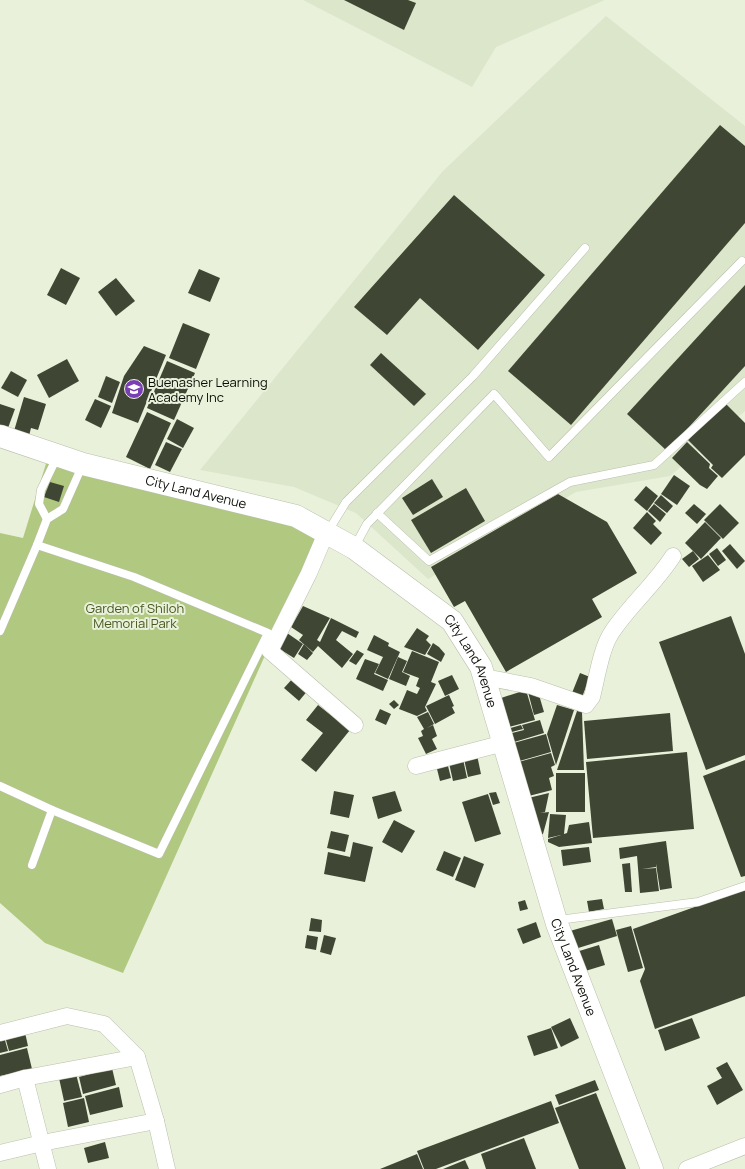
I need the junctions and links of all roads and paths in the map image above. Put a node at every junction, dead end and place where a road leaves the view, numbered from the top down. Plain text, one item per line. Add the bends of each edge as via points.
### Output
1 (585, 248) dead end
2 (742, 261) dead end
3 (745, 382) edge
4 (0, 436) edge
5 (57, 456) junction
6 (83, 464) junction
7 (377, 513) junction
8 (47, 519) junction
9 (326, 534) junction
10 (37, 545) junction
11 (354, 548) junction
12 (673, 556) dead end
13 (0, 631) edge
14 (484, 677) junction
15 (355, 725) dead end
16 (504, 743) junction
17 (416, 766) dead end
18 (0, 786) edge
19 (52, 810) junction
20 (32, 865) dead end
21 (745, 886) edge
22 (557, 924) junction
23 (0, 1033) edge
24 (137, 1057) junction
25 (25, 1078) junction
26 (0, 1085) edge
27 (156, 1121) junction
28 (42, 1143) junction
29 (745, 1146) edge
30 (0, 1153) edge
31 (48, 1169) edge
32 (167, 1169) edge
33 (652, 1169) edge
34 (687, 1169) edge

1 - 9 lane via 474,376 346,502
2 - 7 lane via 549,457 494,394
3 - 7 lane via 654,466 570,482 429,561
4 - 5 street, City Land Avenue
5 - 6 street, City Land Avenue
5 - 8 lane via 41,490 39,504
6 - 8 lane via 62,509
6 - 9 street, City Land Avenue via 296,516
7 - 11 lane via 367,524
8 - 10 lane
9 - 11 street, City Land Avenue
9 - 15 street via 270,650
10 - 13 lane
10 - 19 lane via 134,577 268,633 159,854
11 - 14 street, City Land Avenue via 452,620 481,667
12 - 14 street via 663,573 611,633 592,697 586,705 531,686
14 - 16 street, City Land Avenue
16 - 17 street
16 - 22 street, City Land Avenue
18 - 19 lane
19 - 20 lane
21 - 22 lane via 698,902 566,919
22 - 33 street, City Land Avenue
23 - 24 street via 67,1016 87,1019 104,1024
24 - 25 street
24 - 27 street
25 - 26 street
25 - 28 street
27 - 28 street
27 - 32 street
28 - 30 street
28 - 31 street
29 - 34 street

